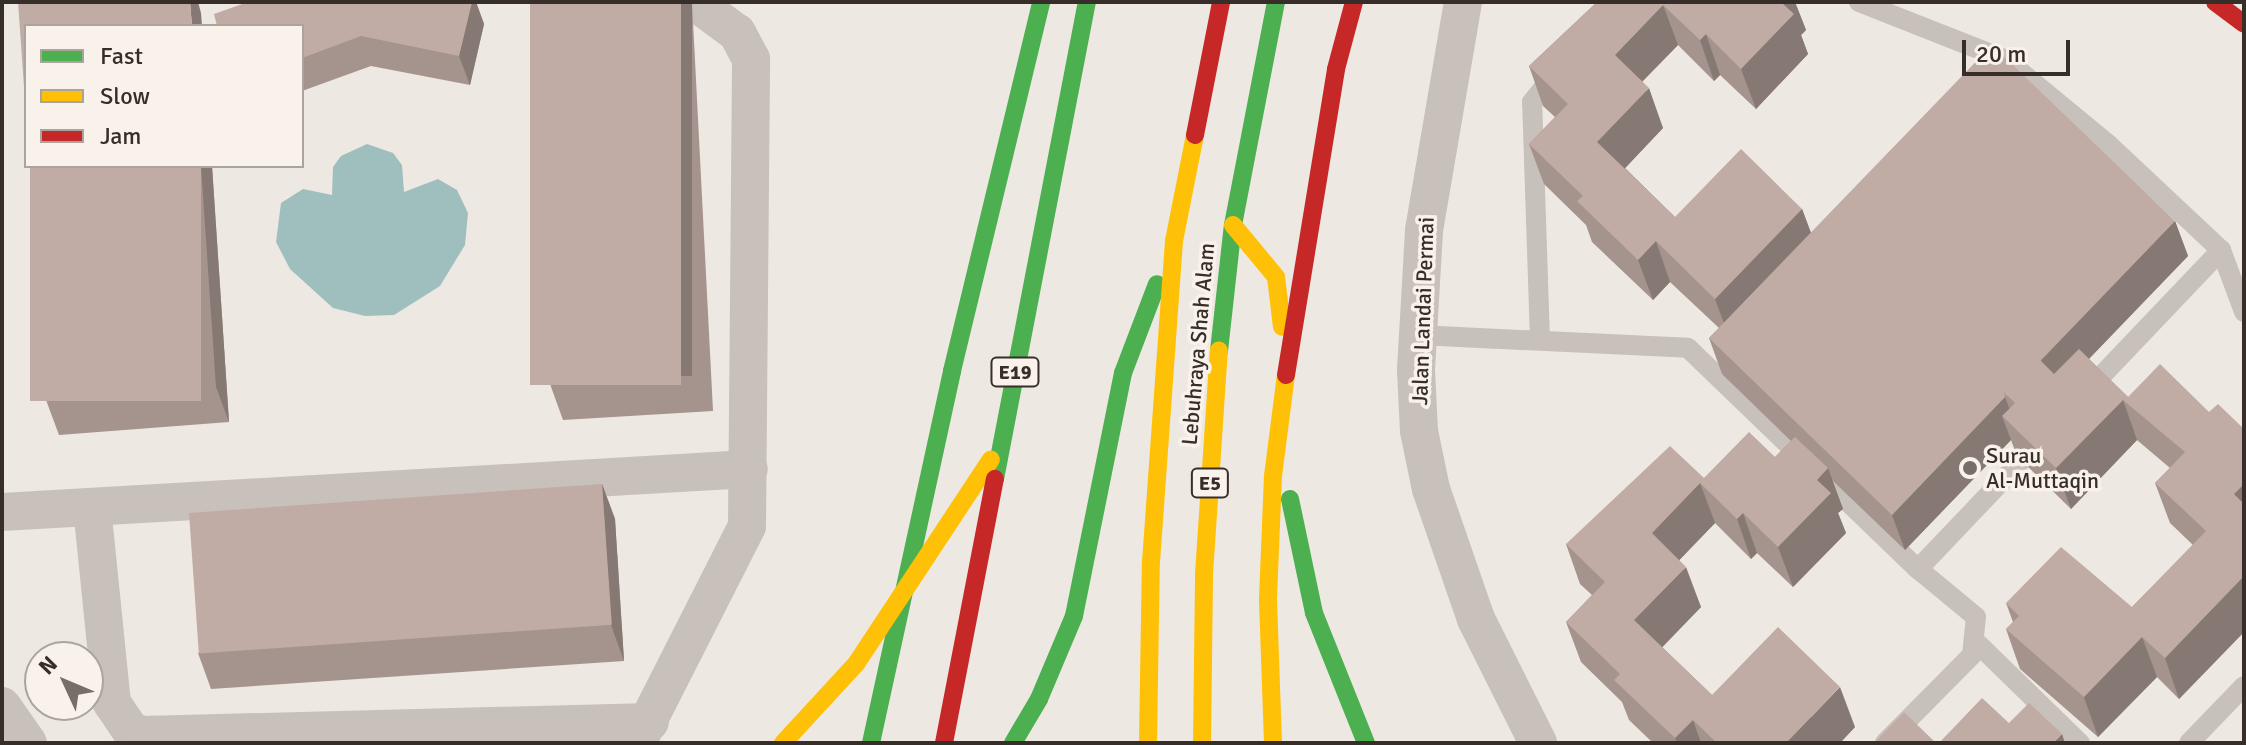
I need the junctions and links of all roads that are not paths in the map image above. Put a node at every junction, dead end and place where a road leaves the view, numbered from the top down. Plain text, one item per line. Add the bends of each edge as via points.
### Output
1 (695, 2) edge
2 (1041, 2) edge
3 (1087, 2) edge
4 (1221, 2) edge
5 (1276, 2) edge
6 (1354, 2) edge
7 (1463, 2) edge
8 (1859, 2) edge
9 (2215, 2) edge
10 (2244, 24) edge
11 (1573, 52) edge
12 (1233, 225) junction
13 (1174, 241) junction
14 (2221, 250) junction
15 (2244, 312) edge
16 (1417, 335) junction
17 (1540, 340) junction
18 (1002, 443) junction
19 (749, 469) junction
20 (92, 507) junction
21 (2, 512) edge
22 (1918, 569) junction
23 (1977, 643) junction
24 (2244, 686) edge
25 (2, 706) edge
26 (644, 733) edge
27 (28, 743) edge
28 (783, 743) edge
29 (871, 743) edge
30 (944, 743) edge
31 (1013, 743) edge
32 (1148, 743) edge
33 (1202, 743) edge
34 (1273, 743) edge
35 (1366, 743) edge
36 (1538, 743) edge
37 (1885, 743) edge
38 (2080, 743) edge
39 (2189, 743) edge

1 - 19 street via 737,33 751,59
2 - 29 highway via 952,371
3 - 18 highway, E19
4 - 13 highway, Lebuhraya Shah Alam / E5
5 - 12 highway, Lebuhraya Shah Alam / E5
6 - 34 highway via 1336,69 1298,279 1273,476 1268,599
7 - 16 street, Jalan Landai Permai via 1434,151
8 - 14 lane via 2006,60 2108,144
9 - 10 highway
11 - 17 lane via 1532,102
12 - 33 highway, Lebuhraya Shah Alam / E5 via 1204,574
12 - 35 highway via 1276,277 1287,486 1298,544 1338,684
13 - 31 highway via 1123,373 1074,616 1039,699
13 - 32 highway, Lebuhraya Shah Alam / E5 via 1151,562
14 - 15 lane
14 - 22 lane
16 - 17 lane
16 - 36 street, Jalan Landai Permai via 1419,431 1431,489 1476,619
17 - 22 lane via 1688,348 1744,392 1814,459
18 - 28 highway via 856,664
18 - 30 highway, E19
19 - 20 street
19 - 26 street via 747,526
20 - 21 street
20 - 26 street via 112,703 131,731
22 - 23 lane via 1976,617
23 - 37 lane via 1972,655
23 - 38 lane
24 - 39 lane
25 - 27 street

